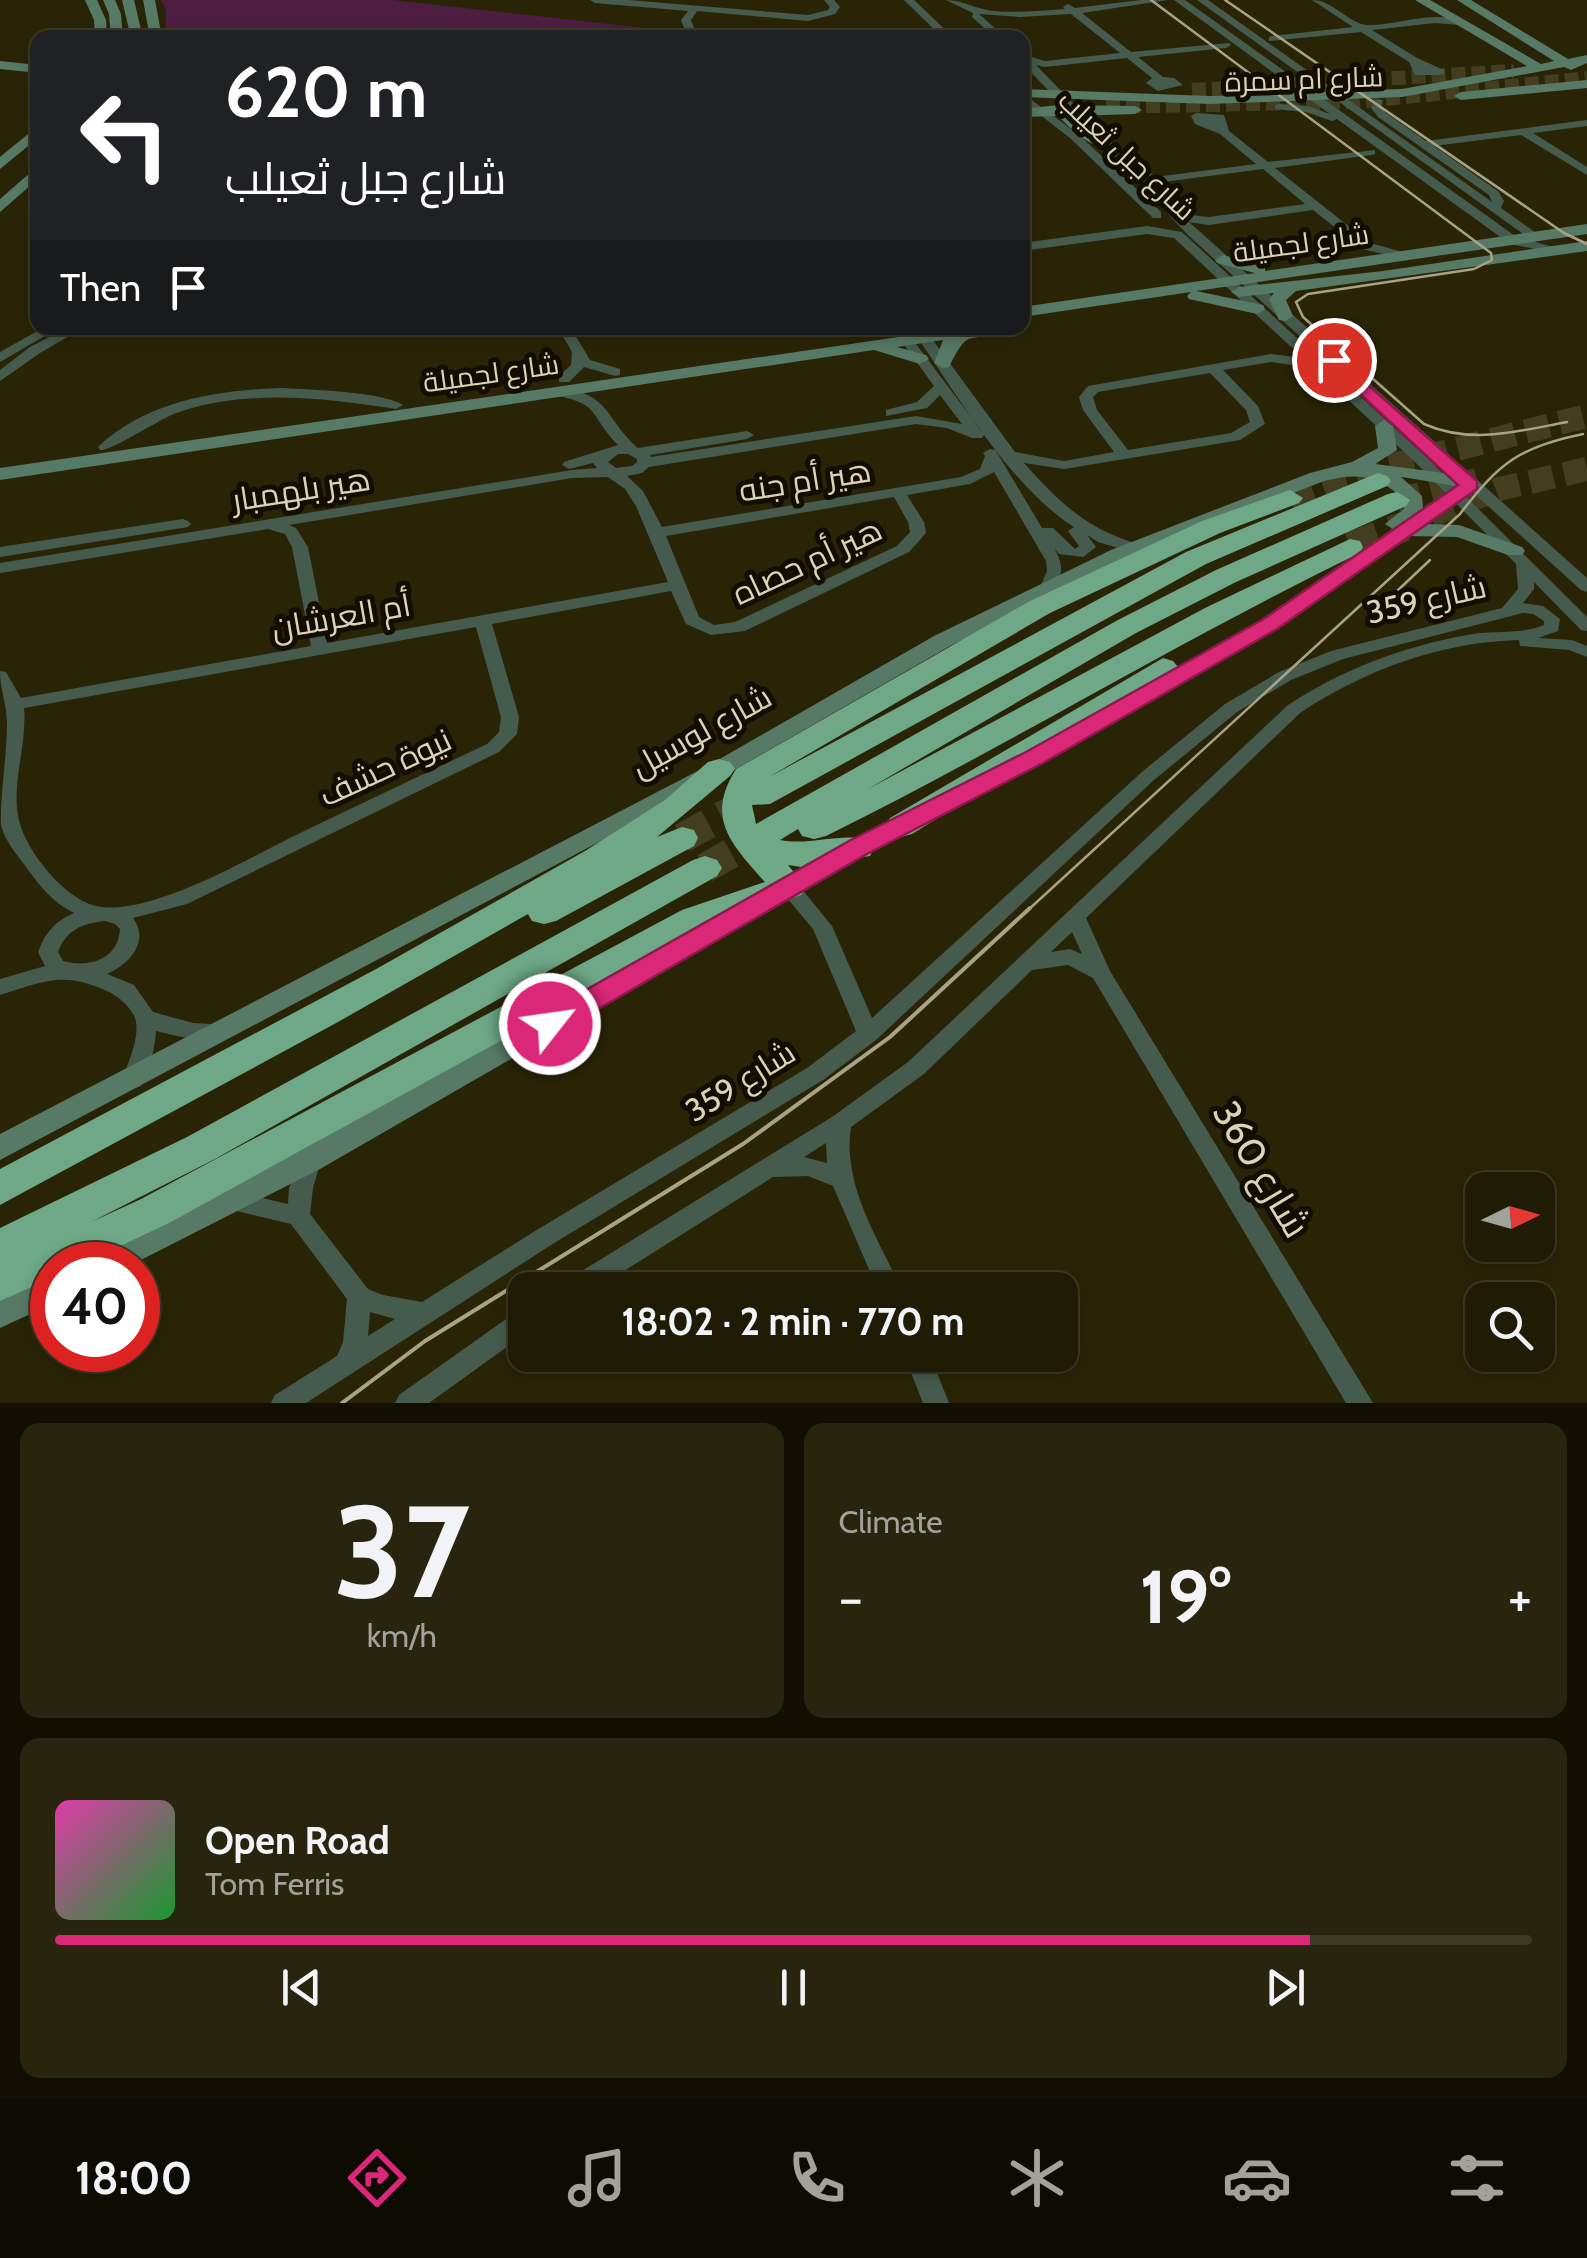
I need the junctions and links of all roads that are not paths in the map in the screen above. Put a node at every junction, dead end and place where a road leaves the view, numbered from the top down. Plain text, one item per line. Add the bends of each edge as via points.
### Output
1 (91, 0) edge
2 (109, 0) edge
3 (128, 0) edge
4 (149, 0) edge
5 (595, 0) edge
6 (829, 0) edge
7 (910, 0) edge
8 (950, 0) edge
9 (959, 0) edge
10 (1060, 0) edge
11 (1163, 0) edge
12 (1179, 0) edge
13 (1202, 0) edge
14 (1318, 0) edge
15 (1421, 0) edge
16 (1464, 0) edge
17 (694, 8) junction
18 (1071, 9) junction
19 (973, 13) junction
20 (996, 17) junction
21 (1440, 17) junction
22 (1461, 24) junction
23 (988, 26) junction
24 (1362, 29) junction
25 (101, 30) edge
26 (117, 30) edge
27 (135, 30) edge
28 (155, 30) edge
29 (690, 30) edge
30 (941, 30) edge
31 (992, 30) edge
32 (1272, 40) dead end
33 (1226, 45) dead end
34 (1543, 49) junction
35 (1512, 53) junction
36 (1128, 55) junction
37 (1412, 60) dead end
38 (0, 65) edge
39 (1030, 70) edge
40 (1573, 71) edge
41 (10, 72) edge
42 (1503, 74) junction
43 (1159, 79) dead end
44 (1531, 90) junction
45 (1587, 94) edge
46 (1042, 96) edge
47 (1460, 96) junction
48 (1186, 100) junction
49 (1331, 101) junction
50 (1379, 102) junction
51 (1279, 107) junction
52 (1115, 110) junction
53 (1587, 123) edge
54 (1398, 126) junction
55 (1383, 128) junction
56 (1093, 130) junction
57 (1224, 132) dead end
58 (1524, 132) junction
59 (30, 137) edge
60 (1106, 144) junction
61 (1427, 144) junction
62 (1371, 152) junction
63 (30, 157) edge
64 (0, 165) edge
65 (1264, 165) junction
66 (1586, 171) edge
67 (1134, 175) junction
68 (30, 178) edge
69 (1162, 178) junction
70 (0, 184) edge
71 (1146, 188) junction
72 (30, 194) edge
73 (1315, 206) junction
74 (0, 207) edge
75 (1495, 209) junction
76 (1169, 218) junction
77 (0, 220) edge
78 (1209, 221) junction
79 (1587, 229) edge
80 (1147, 230) junction
81 (1194, 234) junction
82 (1178, 235) junction
83 (1526, 241) junction
84 (1030, 246) edge
85 (1587, 246) edge
86 (1466, 247) junction
87 (1558, 250) junction
88 (1362, 257) junction
89 (1222, 260) junction
90 (1289, 278) junction
91 (1329, 282) junction
92 (1238, 286) junction
93 (1195, 296) junction
94 (1257, 309) junction
95 (1030, 311) edge
96 (1284, 316) junction
97 (1030, 321) edge
98 (41, 335) edge
99 (63, 335) edge
100 (568, 335) edge
101 (913, 335) edge
102 (916, 335) edge
103 (962, 335) edge
104 (864, 336) edge
105 (1294, 344) junction
106 (578, 354) junction
107 (0, 358) edge
108 (1272, 358) junction
109 (920, 359) junction
110 (943, 363) junction
111 (1315, 364) junction
112 (1213, 368) junction
113 (616, 377) junction
114 (0, 378) edge
115 (558, 386) junction
116 (941, 386) junction
117 (599, 405) junction
118 (396, 406) junction
119 (1384, 426) junction
120 (610, 431) junction
121 (977, 435) junction
122 (105, 446) junction
123 (605, 454) junction
124 (1122, 454) junction
125 (992, 456) junction
126 (1011, 456) junction
127 (639, 458) junction
128 (0, 463) edge
129 (1064, 465) junction
130 (615, 472) junction
131 (1336, 472) junction
132 (0, 474) edge
133 (1438, 477) junction
134 (964, 480) junction
135 (1464, 488) junction
136 (1016, 491) junction
137 (636, 492) junction
138 (898, 492) junction
139 (1043, 492) junction
140 (334, 512) junction
141 (260, 523) junction
142 (1406, 530) junction
143 (654, 533) junction
144 (300, 548) junction
145 (1135, 548) junction
146 (0, 552) edge
147 (1519, 556) junction
148 (0, 568) edge
149 (1328, 585) junction
150 (674, 586) junction
151 (1585, 586) edge
152 (1048, 587) junction
153 (1506, 613) junction
154 (484, 622) junction
155 (1587, 626) edge
156 (1445, 645) junction
157 (1582, 648) edge
158 (320, 649) junction
159 (0, 676) edge
160 (18, 704) junction
161 (719, 769) junction
162 (786, 781) junction
163 (759, 796) tunnel mouth
164 (900, 826) junction
165 (682, 838) tunnel mouth
166 (756, 842) junction
167 (858, 848) junction
168 (705, 868) tunnel mouth
169 (789, 888) junction
170 (57, 897) junction
171 (180, 900) junction
172 (105, 915) junction
173 (1075, 915) junction
174 (59, 930) junction
175 (127, 948) junction
176 (48, 952) junction
177 (1022, 964) junction
178 (75, 972) junction
179 (1100, 973) junction
180 (5, 985) edge
181 (127, 991) junction
182 (146, 1018) junction
183 (226, 1030) junction
184 (868, 1034) junction
185 (133, 1080) junction
186 (840, 1123) junction
187 (0, 1148) edge
188 (310, 1160) junction
189 (768, 1169) junction
190 (842, 1180) junction
191 (0, 1188) edge
192 (0, 1198) edge
193 (232, 1201) junction
194 (298, 1216) junction
195 (149, 1242) edge
196 (0, 1248) edge
197 (603, 1272) edge
198 (882, 1272) edge
199 (0, 1283) edge
200 (358, 1297) junction
201 (30, 1300) edge
202 (425, 1313) junction
203 (0, 1314) edge
204 (508, 1332) edge
205 (346, 1363) junction
206 (924, 1372) edge
207 (284, 1403) edge
208 (408, 1403) edge
209 (936, 1403) edge
210 (1360, 1403) edge

1 - 25 street
2 - 26 street
3 - 27 street
4 - 28 street
5 - 17 street
6 - 17 street via 834,10 812,18
7 - 30 street
8 - 19 street
9 - 19 street
10 - 18 street
11 - 18 street
12 - 49 street
13 - 49 street
14 - 24 street
15 - 21 street
16 - 34 street
17 - 29 street via 686,20
18 - 20 street
18 - 36 street
19 - 20 street
19 - 23 street
20 - 23 street
21 - 22 street
21 - 24 street
22 - 35 street
22 - 40 street
23 - 31 street
24 - 32 street
24 - 37 street
33 - 36 street
34 - 40 street
34 - 40 street
35 - 40 street
35 - 42 street via 1515,63
36 - 43 street
36 - 46 street
38 - 41 street
39 - 46 street
40 - 42 street, شارع ام سمرة
40 - 44 street, شارع ام سمرة
40 - 45 street
40 - 47 street
42 - 49 street, شارع ام سمرة
44 - 45 street
44 - 47 street, شارع ام سمرة
46 - 48 street
46 - 48 street, شارع ام سمرة
46 - 52 street, شارع ام سمرة
46 - 56 street, شارع جبل ثعيلب
46 - 60 street
46 - 76 street, شارع جبل ثعيلب
47 - 50 street, شارع ام سمرة
48 - 49 street, شارع ام سمرة
49 - 50 street, شارع ام سمرة
49 - 51 street, شارع ام سمرة
49 - 55 street
49 - 83 street
50 - 54 street via 1377,110
51 - 52 street, شارع ام سمرة
51 - 62 street via 1332,118
52 - 56 street via 1098,117
53 - 58 street
54 - 55 street
54 - 61 street
55 - 75 street
56 - 60 street, شارع جبل ثعيلب
57 - 65 street
58 - 61 street
58 - 66 street
59 - 64 street
60 - 67 street, شارع جبل ثعيلب
61 - 75 street via 1494,194
62 - 65 street
62 - 86 street via 1476,224 1481,235
63 - 70 street
65 - 69 street
65 - 73 street
67 - 69 street
67 - 71 street, شارع جبل ثعيلب
68 - 74 street
69 - 71 street
71 - 76 street, شارع جبل ثعيلب
72 - 77 street
73 - 78 street
73 - 88 street
75 - 83 street
76 - 78 street
76 - 80 street
76 - 81 street, شارع جبل ثعيلب
76 - 82 street, شارع جبل ثعيلب
78 - 81 street
79 - 83 street, شارع لجميلة
80 - 82 street
80 - 84 street
81 - 89 street, شارع جبل ثعيلب
82 - 92 street, شارع جبل ثعيلب
83 - 86 street, شارع لجميلة
83 - 87 street
83 - 91 street
85 - 87 street, شارع لجميلة
86 - 88 street, شارع لجميلة
87 - 91 street, شارع لجميلة
88 - 90 street, شارع لجميلة
88 - 92 street
89 - 90 street
89 - 92 street, شارع جبل ثعيلب
90 - 91 street, شارع لجميلة
90 - 92 street, شارع لجميلة
90 - 96 street via 1276,300
92 - 93 street, شارع لجميلة
92 - 94 street, شارع جبل ثعيلب
92 - 95 street, شارع لجميلة
92 - 96 street, شارع جبل ثعيلب
93 - 94 street
93 - 97 street, شارع لجميلة
94 - 105 street, شارع جبل ثعيلب
96 - 135 street, شارع جبل ثعيلب
98 - 107 street
99 - 114 street
100 - 106 street
101 - 109 street
102 - 110 street
103 - 110 street via 950,343
104 - 109 street
104 - 113 street, شارع لجميلة
105 - 108 street
105 - 111 street, شارع جبل ثعيلب
106 - 113 street
106 - 115 street via 578,366
108 - 111 street
108 - 112 street
109 - 116 street
110 - 126 street
111 - 119 street, شارع جبل ثعيلب
112 - 124 street via 1087,394 1090,410
112 - 124 street via 1253,409 1258,424 1252,430
113 - 115 street, شارع لجميلة
113 - 117 street
115 - 117 street
115 - 118 street, شارع لجميلة
115 - 132 street, شارع لجميلة
116 - 121 street
116 - 127 street via 910,409
117 - 120 street
118 - 122 street, شارع لجميلة
118 - 122 street via 309,393 195,400 138,420
119 - 131 street via 1389,442 1383,455
119 - 133 street, شارع جبل ثعيلب
120 - 123 street
120 - 127 street
121 - 125 street
121 - 127 street via 916,420
122 - 128 street, شارع لجميلة
123 - 127 street, هير بلهمبار
123 - 130 street, هير أم حصاه via 601,465
123 - 146 street, هير بلهمبار via 566,466
124 - 129 street
125 - 134 street via 986,472
125 - 136 street
126 - 129 street
126 - 139 street
127 - 130 street, هير بلهمبار
127 - 137 street
129 - 139 street
130 - 137 street, هير أم حصاه
130 - 140 street, هير بلهمبار
131 - 133 street, شارع لوسيل via 1374,468
131 - 145 street, شارع لوسيل
131 - 149 street via 1387,477 1408,490 1415,506
133 - 135 street, شارع لوسيل
134 - 136 street, هير أم جنه
134 - 138 street, هير أم جنه
135 - 142 street
135 - 147 street, شارع جبل ثعيلب
135 - 151 street, شارع جبل ثعيلب
136 - 139 street via 1065,551 1087,550
136 - 152 street via 1054,561
137 - 143 street, هير أم حصاه
138 - 143 street, هير أم جنه
138 - 150 street, هير أم حصاه via 916,522 912,542 748,624 704,628 692,620
139 - 145 street via 1095,536
140 - 141 street, هير بلهمبار
140 - 144 street via 309,525
141 - 144 street via 292,531
141 - 148 street, هير بلهمبار
142 - 147 street via 1458,530
142 - 149 street
143 - 150 street, هير أم حصاه
144 - 158 street
145 - 152 street, شارع لوسيل
147 - 153 street via 1526,589
147 - 155 street, شارع جبل ثعيلب
149 - 164 street via 1118,710
150 - 154 street, أم العرشان
152 - 161 street, شارع لوسيل
153 - 156 street, شارع 359 via 1537,609 1553,624 1544,632
153 - 184 street, شارع 359 via 1338,655 1231,708
154 - 158 street, أم العرشان
154 - 171 street, نيوة حشف via 510,717 508,734 493,748
156 - 157 street
156 - 173 street, شارع 359 via 1355,672 1294,709
158 - 160 street, أم العرشان
159 - 160 street
160 - 170 street via 10,822
161 - 183 street, شارع لوسيل
161 - 191 highway via 682,804 520,904
162 - 163 highway
162 - 166 highway via 1039,628 1290,498 1210,527 1040,607 764,765 734,797 735,817
162 - 166 highway via 1196,558 1388,490 1126,627
164 - 166 highway via 1334,568 1350,547 822,825
164 - 167 street
165 - 192 highway
166 - 167 highway via 801,856
166 - 169 highway
167 - 169 street
168 - 196 highway via 201,1148
169 - 184 street via 822,926
169 - 188 street
169 - 199 highway via 694,919 155,1211
170 - 172 street
170 - 174 street
171 - 172 street, نيوة حشف
171 - 175 street, نيوة حشف
172 - 174 street, نيوة حشف
172 - 175 street via 130,928
173 - 177 street, شارع 359
173 - 179 street, شارع 360
174 - 176 street
175 - 178 street, نيوة حشف
175 - 181 street
176 - 178 street via 55,966
176 - 180 street
177 - 179 street via 1070,957
177 - 186 street, شارع 359 via 916,1068
178 - 180 street, نيوة حشف
178 - 181 street
179 - 210 street, شارع 360
181 - 182 street
182 - 183 street via 176,1029
182 - 185 street
183 - 185 street, شارع لوسيل
184 - 202 street, شارع 359 via 777,1098
185 - 187 street, شارع لوسيل
186 - 189 street, شارع 359
186 - 190 street
188 - 193 street
188 - 194 street
189 - 190 street via 810,1166
189 - 197 street, شارع 359
190 - 198 street
193 - 194 street
193 - 195 street
194 - 200 street
200 - 202 street
200 - 205 street via 355,1342
201 - 203 street
202 - 205 street, شارع 359
204 - 208 street
205 - 207 street, شارع 359
206 - 209 street

